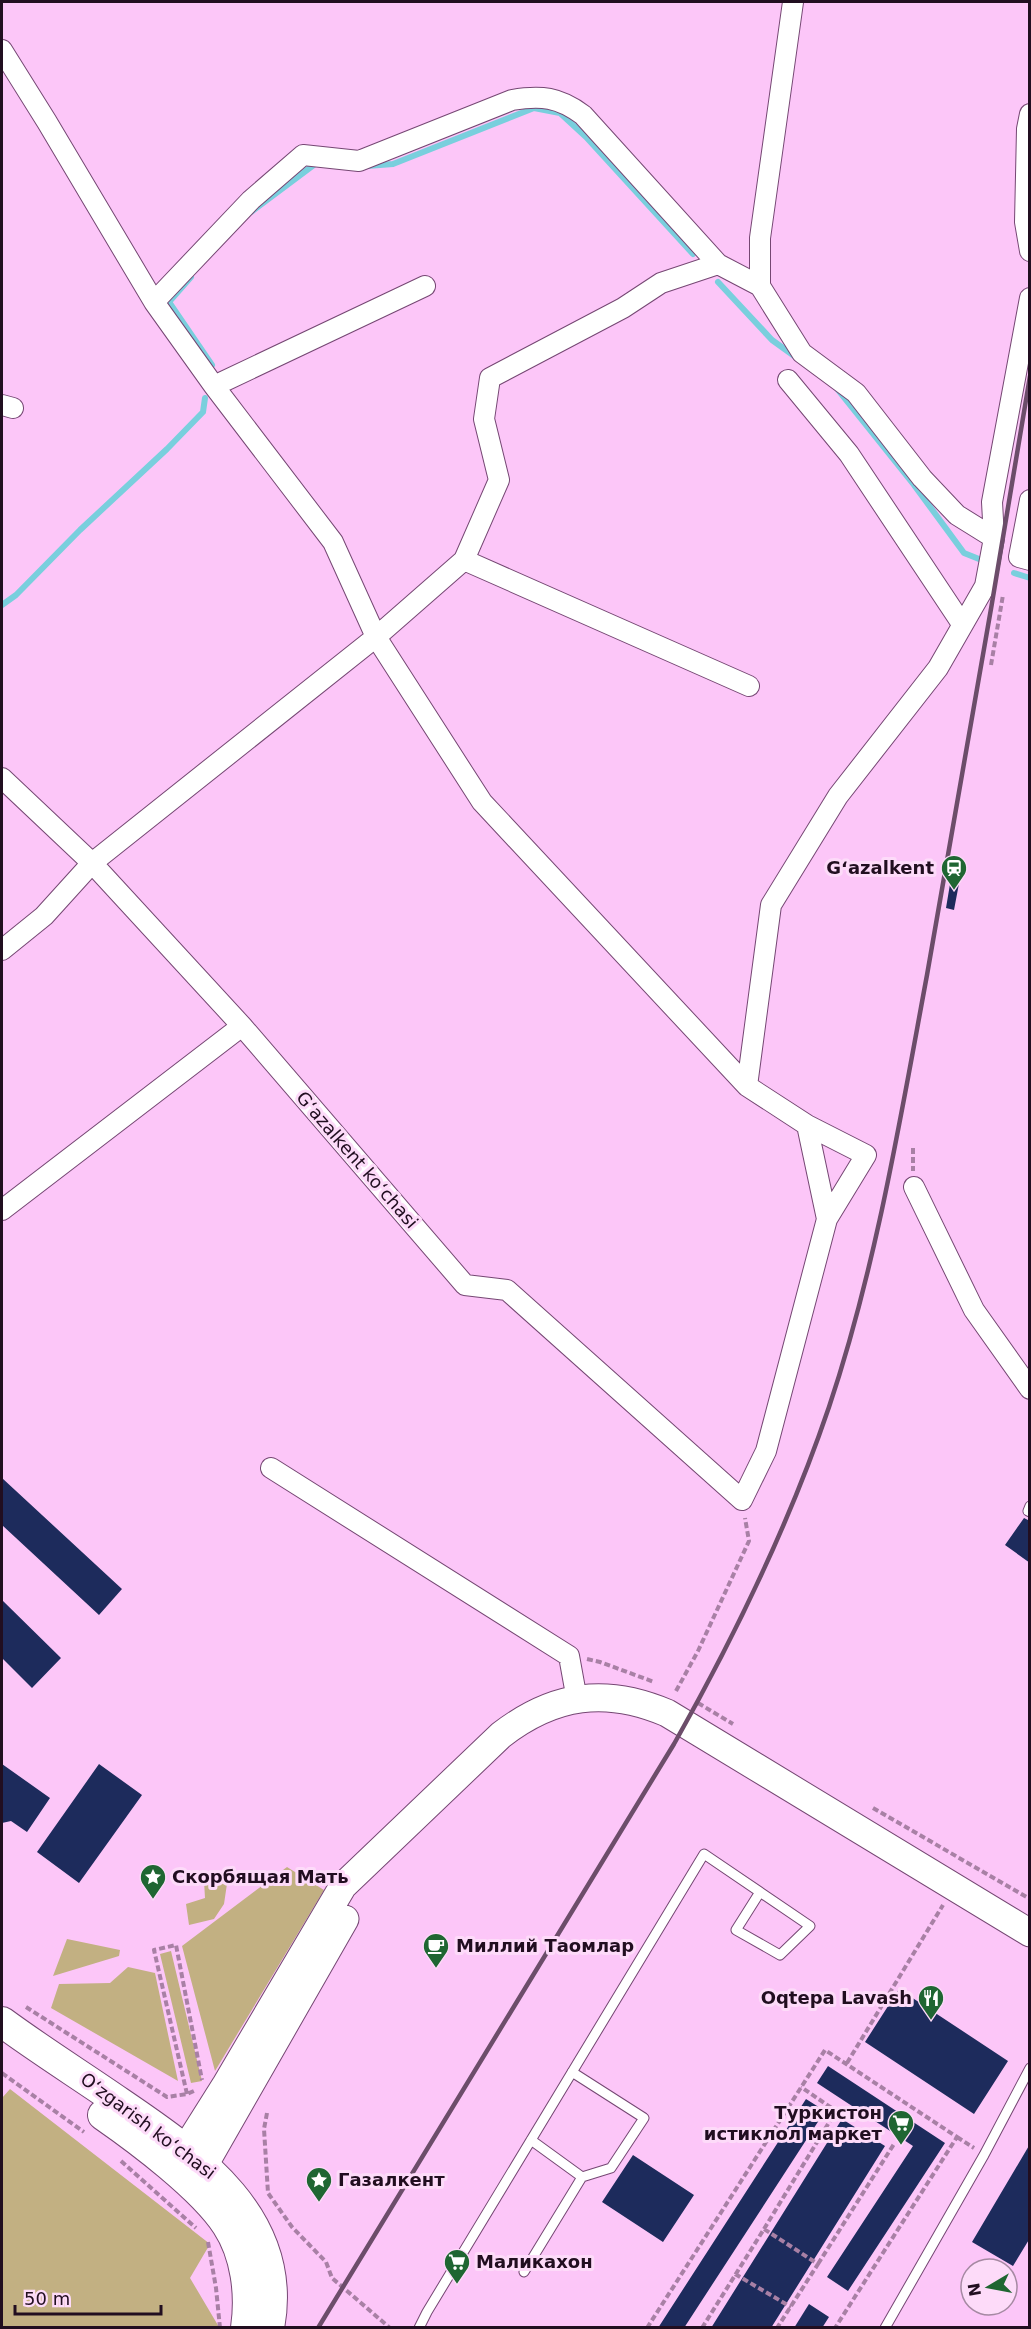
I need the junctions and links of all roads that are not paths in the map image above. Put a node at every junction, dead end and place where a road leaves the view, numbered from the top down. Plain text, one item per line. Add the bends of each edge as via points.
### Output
1 (793, 2) edge
2 (2, 50) edge
3 (1029, 114) edge
4 (1029, 251) edge
5 (718, 264) junction
6 (425, 286) dead end
7 (760, 286) junction
8 (1029, 297) edge
9 (154, 302) junction
10 (788, 380) dead end
11 (214, 386) junction
12 (1029, 500) edge
13 (994, 538) junction
14 (464, 560) junction
15 (1029, 560) edge
16 (962, 624) junction
17 (376, 637) junction
18 (749, 686) dead end
19 (2, 778) edge
20 (92, 863) junction
21 (2, 950) edge
22 (242, 1026) junction
23 (747, 1086) junction
24 (807, 1125) junction
25 (914, 1187) dead end
26 (2, 1210) edge
27 (827, 1219) junction
28 (1029, 1389) edge
29 (271, 1468) dead end
30 (1029, 1506) edge
31 (1029, 1512) edge
32 (577, 1700) junction
33 (759, 1892) junction
34 (1029, 1933) edge
35 (11, 2013) edge
36 (2, 2044) edge
37 (1029, 2068) edge
38 (572, 2072) junction
39 (531, 2140) junction
40 (188, 2167) junction
41 (582, 2177) junction
42 (524, 2272) dead end
43 (246, 2328) edge
44 (269, 2328) edge
45 (420, 2328) edge
46 (885, 2328) edge

1 - 7 street via 760,238
2 - 9 street
3 - 4 street via 1025,222
5 - 7 street
5 - 9 street via 583,115 569,104 531,97 512,100 359,161 303,155 251,200
5 - 14 street via 661,283 623,308 490,378 484,419 499,480
6 - 11 street
7 - 13 street via 802,353 856,393 922,478 957,515
8 - 13 street via 992,502
9 - 11 street
10 - 16 street via 849,454
11 - 17 street via 333,542
12 - 15 street via 1019,557
13 - 16 street via 985,586
14 - 17 street
14 - 18 street
16 - 23 street via 938,668 838,796 771,905
17 - 20 street
17 - 23 street via 482,802
19 - 20 street, Gʻazalkent koʻchasi
20 - 21 street via 44,916
20 - 22 street, Gʻazalkent koʻchasi
22 - 26 street
22 - 27 street, Gʻazalkent koʻchasi via 465,1285 507,1290 742,1500 766,1451
23 - 24 street
24 - 27 street
24 - 27 street via 866,1155
25 - 28 street via 974,1310
29 - 32 street via 569,1656
30 - 31 lane
32 - 34 main road via 624,1698 667,1713
32 - 40 main road via 543,1710 511,1728 375,1856 358,1895
33 - 33 lane via 810,1926 780,1954 736,1930
33 - 38 lane via 704,1854
35 - 40 main road, Oʻzgarish koʻchasi
36 - 40 main road, Oʻzgarish koʻchasi via 122,2128
37 - 46 lane
38 - 39 lane
38 - 41 lane via 644,2118 611,2168
39 - 41 lane
39 - 45 lane
40 - 43 main road, Oʻzgarish koʻchasi via 226,2224 239,2252 246,2282
40 - 44 main road, Oʻzgarish koʻchasi via 230,2191 263,2248 272,2290
41 - 42 lane

